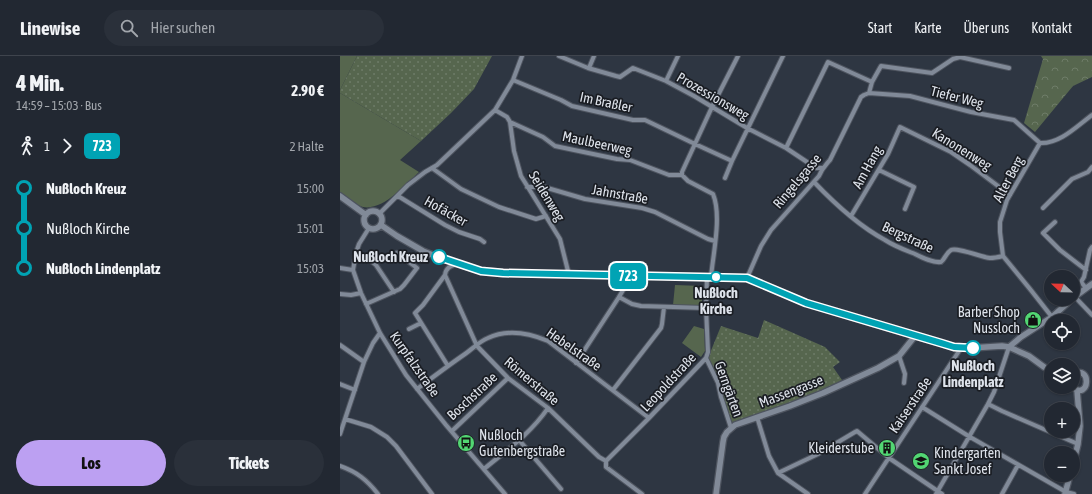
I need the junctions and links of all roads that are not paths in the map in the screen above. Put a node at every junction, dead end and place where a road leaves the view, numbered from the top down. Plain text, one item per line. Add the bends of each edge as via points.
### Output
1 (522, 56) edge
2 (559, 56) edge
3 (594, 56) edge
4 (678, 56) edge
5 (736, 56) edge
6 (783, 56) edge
7 (589, 68) junction
8 (1009, 68) dead end
9 (513, 80) junction
10 (666, 81) junction
11 (872, 82) junction
12 (869, 93) junction
13 (712, 107) junction
14 (495, 110) junction
15 (1092, 115) edge
16 (510, 122) junction
17 (900, 126) joint
18 (747, 128) junction
19 (1040, 143) junction
20 (695, 144) junction
21 (786, 148) junction
22 (732, 161) junction
23 (1092, 167) edge
24 (432, 168) junction
25 (822, 168) junction
26 (879, 170) junction
27 (682, 174) junction
28 (725, 178) dead end
29 (814, 182) junction
30 (528, 187) junction
31 (1010, 195) junction
32 (340, 196) edge
33 (398, 196) junction
34 (1043, 208) dead end
35 (905, 209) dead end
36 (379, 214) junction
37 (366, 215) junction
38 (546, 216) junction
39 (851, 216) junction
40 (1055, 222) dead end
41 (381, 225) junction
42 (369, 228) junction
43 (715, 241) junction
44 (484, 242) dead end
45 (1092, 247) edge
46 (397, 253) dead end
47 (1003, 256) junction
48 (366, 257) dead end
49 (457, 264) junction
50 (340, 268) edge
51 (353, 270) junction
52 (1086, 270) junction
53 (445, 275) junction
54 (569, 275) junction
55 (627, 276) junction
56 (709, 277) junction
57 (747, 278) junction
58 (1092, 284) edge
59 (1086, 288) junction
60 (394, 292) junction
61 (361, 293) junction
62 (1080, 293) edge
63 (340, 294) edge
64 (619, 297) junction
65 (366, 304) junction
66 (1080, 305) edge
67 (1064, 306) edge
68 (664, 307) junction
69 (706, 308) junction
70 (1050, 314) edge
71 (1055, 314) edge
72 (1092, 316) edge
73 (1044, 322) edge
74 (421, 323) junction
75 (409, 329) dead end
76 (380, 333) junction
77 (915, 336) junction
78 (340, 345) edge
79 (477, 346) junction
80 (1009, 347) junction
81 (961, 348) junction
82 (899, 356) junction
83 (706, 358) junction
84 (364, 362) junction
85 (576, 363) junction
86 (448, 366) junction
87 (1044, 366) edge
88 (1080, 373) edge
89 (508, 378) junction
90 (1090, 382) edge
91 (904, 383) dead end
92 (340, 384) edge
93 (1080, 388) edge
94 (417, 389) junction
95 (355, 390) junction
96 (613, 390) junction
97 (1076, 394) edge
98 (988, 404) junction
99 (922, 407) junction
100 (548, 408) junction
101 (757, 417) junction
102 (649, 418) junction
103 (345, 419) junction
104 (731, 428) junction
105 (452, 431) junction
106 (340, 434) edge
107 (970, 437) junction
108 (519, 440) junction
109 (1078, 444) joint
110 (889, 458) junction
111 (606, 461) junction
112 (1018, 465) junction
113 (340, 466) edge
114 (484, 469) junction
115 (778, 473) junction
116 (1068, 482) edge
117 (561, 489) dead end
118 (937, 492) edge
119 (1065, 493) edge
120 (378, 494) edge
121 (432, 494) edge
122 (505, 494) edge
123 (642, 494) edge
124 (716, 494) edge
125 (808, 494) edge
126 (865, 494) edge
127 (942, 494) edge
128 (1002, 494) edge
129 (1074, 494) edge

1 - 9 street
2 - 7 street, Prozessionsweg
3 - 7 street
4 - 10 street
5 - 13 street
6 - 18 street
7 - 10 street, Prozessionsweg via 620,77 633,68
8 - 11 street via 960,57 932,73 881,66
9 - 14 street
9 - 20 street, Im Braßler via 572,106 633,120 645,120
10 - 13 street, Prozessionsweg
11 - 12 street
11 - 21 street via 828,62
12 - 19 street, Tiefer Weg via 910,96 1014,120
12 - 25 street, Ringelsgasse via 861,97 830,160
13 - 18 street, Prozessionsweg
13 - 20 street
14 - 16 street
14 - 24 street
15 - 19 street via 1060,138 1049,143
16 - 27 street, Maulbeerweg via 543,136 555,146 630,160 669,175
16 - 30 street, Seidenweg via 514,151 521,176
17 - 26 street, Am Hang
17 - 31 street, Kanonenweg via 951,152
18 - 21 street, Prozessionsweg
18 - 22 street
19 - 31 street, Alter Berg
20 - 22 street, Im Braßler
20 - 27 street
21 - 25 street, Prozessionsweg via 816,168
22 - 28 street
23 - 34 street via 1088,172 1072,180
24 - 33 street
24 - 38 street via 462,189 499,207 536,219
25 - 29 street, Ringelsgasse
26 - 35 street via 914,187
26 - 39 street, Am Hang
27 - 43 street via 688,181 713,194 716,204
29 - 39 street, Bergstraße
29 - 57 street, Ringelsgasse via 771,230
30 - 38 street, Seidenweg
30 - 43 street, Jahnstraße via 544,187 585,199 642,208
31 - 47 street, Alter Berg via 1000,222
32 - 37 main road
33 - 36 street
33 - 44 street, Hofäcker via 445,225
36 - 37 main road via 373,212
36 - 41 main road via 382,219
37 - 42 main road via 364,221
38 - 54 street, Seidenweg via 560,239
39 - 47 street, Bergstraße via 871,232 897,247 938,262 944,260 952,249 991,258
40 - 52 street via 1043,233
41 - 42 main road via 376,229
41 - 49 main road via 424,251
42 - 51 street via 359,244
43 - 56 street
45 - 52 street
46 - 60 street via 417,268 404,285
47 - 70 street
48 - 60 street via 376,265
49 - 53 street via 447,269
49 - 54 main road via 481,271
50 - 51 street
51 - 61 street, Kurpfalzstraße
52 - 59 street via 1081,282
53 - 74 street via 415,313
53 - 79 street, Römerstraße
54 - 55 main road
55 - 56 main road
55 - 64 street via 626,285
56 - 57 main road
56 - 69 street, Leopoldstraße
57 - 77 main road via 806,303
58 - 59 main road
59 - 62 main road
60 - 65 street
61 - 63 street
61 - 65 street, Kurpfalzstraße
64 - 68 street via 641,306
64 - 85 street
65 - 76 street, Kurpfalzstraße
66 - 72 street
67 - 71 main road
68 - 69 street
68 - 96 street via 661,328
69 - 83 street, Leopoldstraße
73 - 80 main road
74 - 75 street
74 - 86 street
76 - 84 street
76 - 94 street, Kurpfalzstraße
77 - 81 main road
77 - 82 main road, Massengasse
78 - 84 street
79 - 85 street, Hebelstraße via 487,338 498,335 530,335 548,341
79 - 86 street, Hebelstraße
79 - 89 street, Römerstraße
80 - 81 main road
80 - 87 main road
80 - 98 street
81 - 99 street, Kaiserstraße
82 - 91 street via 905,374
82 - 101 main road, Massengasse via 823,393
83 - 102 street, Leopoldstraße
83 - 104 street, Gerngärten via 718,383
84 - 95 street
85 - 96 street, Hebelstraße
86 - 94 street, Hebelstraße
88 - 90 main road
89 - 100 street, Römerstraße
89 - 105 street, Boschstraße
90 - 93 main road
92 - 95 street
94 - 105 street, Kurpfalzstraße
95 - 103 street
96 - 102 street, Hebelstraße
97 - 109 main road via 1080,418
98 - 107 street
98 - 109 street
99 - 107 street
99 - 110 street, Kaiserstraße
100 - 108 street
100 - 111 street, Römerstraße
101 - 104 main road, Massengasse
101 - 115 street via 769,456
102 - 111 street, Leopoldstraße
103 - 106 street
103 - 121 street via 371,427 387,437
104 - 124 main road via 724,437
105 - 114 street, Kurpfalzstraße
107 - 112 street
107 - 118 street
108 - 114 street
108 - 117 street
110 - 115 street via 857,431 818,454
110 - 118 street
110 - 126 street, Kaiserstraße
111 - 123 street, Römerstraße via 606,467
112 - 119 street
112 - 128 street
113 - 120 street via 362,477
114 - 122 street, Kurpfalzstraße
115 - 125 street
116 - 119 main road
118 - 127 street
119 - 129 street

